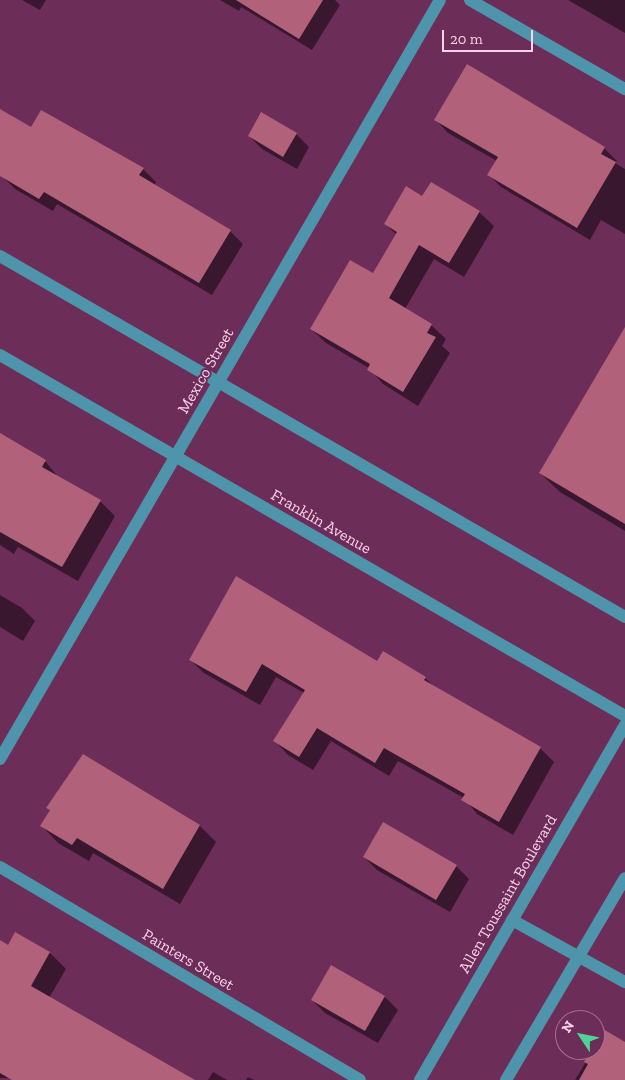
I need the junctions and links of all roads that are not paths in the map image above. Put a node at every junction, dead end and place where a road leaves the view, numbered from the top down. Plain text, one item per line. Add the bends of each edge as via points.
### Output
1 (440, 0) edge
2 (470, 0) edge
3 (625, 89) edge
4 (0, 256) edge
5 (0, 355) edge
6 (218, 382) junction
7 (175, 456) junction
8 (625, 617) edge
9 (625, 716) edge
10 (625, 725) edge
11 (0, 759) edge
12 (0, 867) edge
13 (625, 878) edge
14 (512, 920) junction
15 (580, 955) junction
16 (625, 982) edge
17 (360, 1080) edge
18 (420, 1080) edge
19 (506, 1080) edge

1 - 6 street, Mexico Street
2 - 3 street
4 - 6 street
5 - 7 street, Franklin Avenue
6 - 7 street, Mexico Street
6 - 8 street
7 - 9 street, Franklin Avenue
7 - 11 street, Mexico Street
10 - 14 street, Allen Toussaint Boulevard
12 - 17 street, Painters Street
13 - 15 street
14 - 15 street
14 - 18 street, Allen Toussaint Boulevard
15 - 16 street
15 - 19 street

